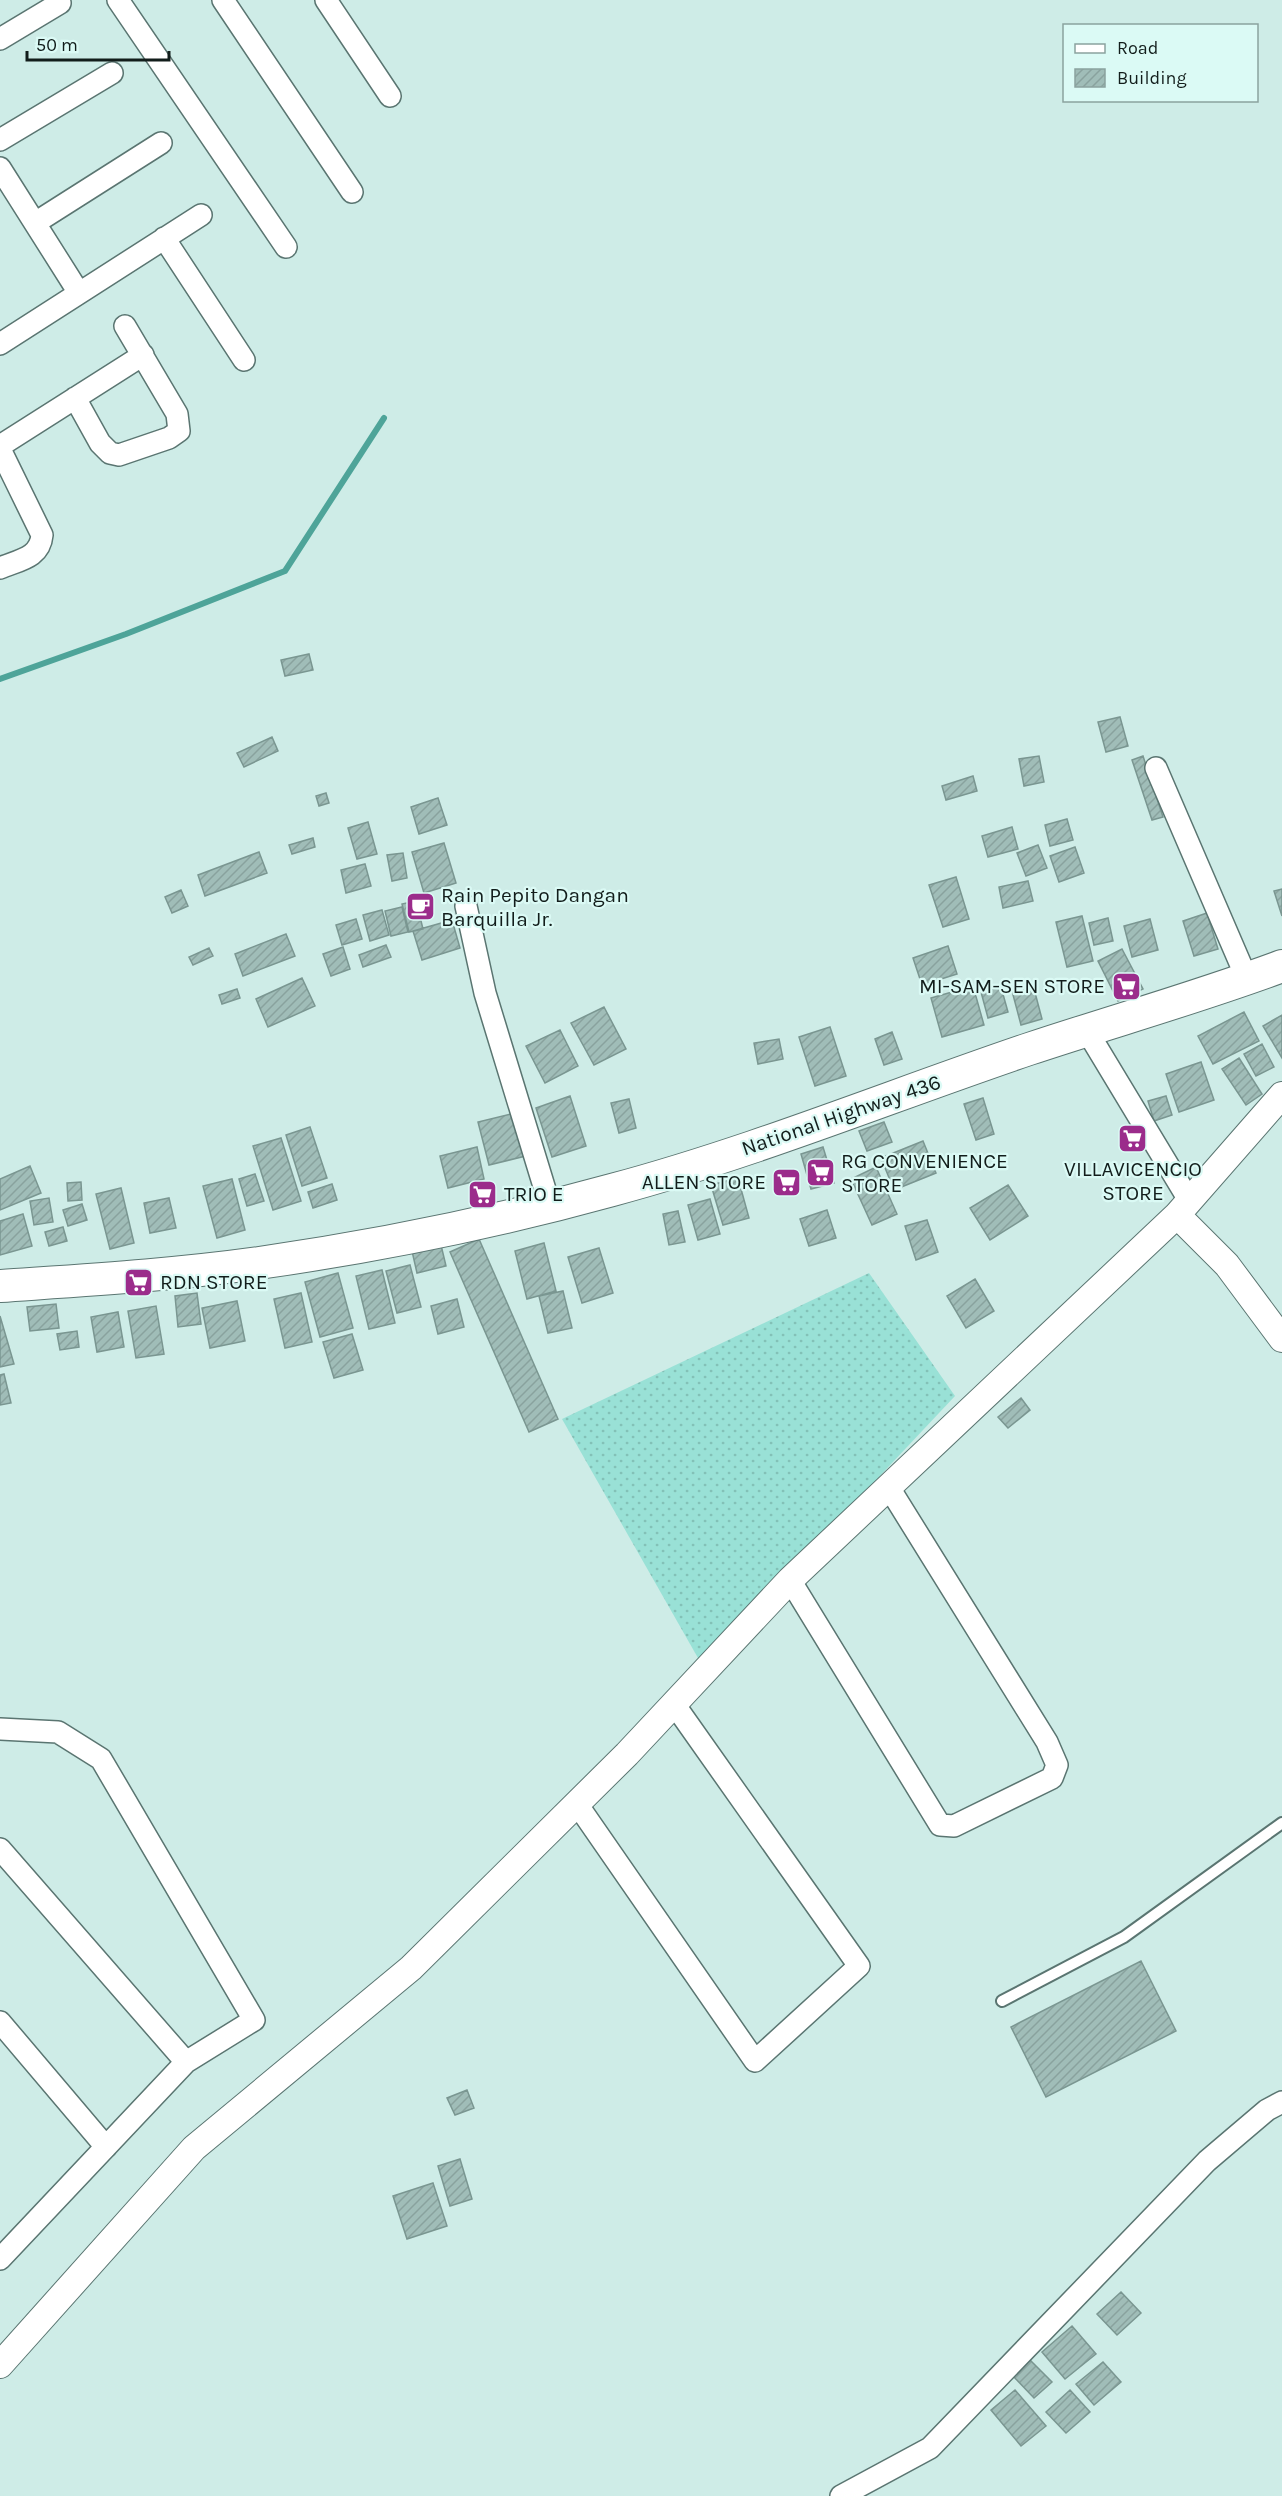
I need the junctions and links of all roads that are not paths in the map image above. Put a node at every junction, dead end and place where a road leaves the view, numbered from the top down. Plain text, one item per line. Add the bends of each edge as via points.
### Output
1 (118, 0) edge
2 (223, 0) edge
3 (326, 0) edge
4 (60, 3) dead end
5 (0, 39) edge
6 (112, 73) dead end
7 (390, 96) dead end
8 (0, 140) edge
9 (161, 143) dead end
10 (0, 168) edge
11 (352, 192) dead end
12 (201, 215) dead end
13 (35, 223) junction
14 (164, 238) junction
15 (286, 247) dead end
16 (79, 293) junction
17 (125, 326) dead end
18 (0, 344) edge
19 (142, 355) junction
20 (244, 360) dead end
21 (75, 398) junction
22 (0, 447) edge
23 (0, 568) edge
24 (1156, 768) dead end
25 (466, 906) dead end
26 (1282, 966) edge
27 (1247, 979) junction
28 (1087, 1031) junction
29 (1282, 1095) edge
30 (550, 1206) junction
31 (1183, 1208) junction
32 (0, 1286) edge
33 (1282, 1339) edge
34 (888, 1486) junction
35 (790, 1580) junction
36 (674, 1704) junction
37 (0, 1729) edge
38 (577, 1804) junction
39 (1282, 1823) edge
40 (0, 1849) edge
41 (1002, 2001) dead end
42 (0, 2022) edge
43 (186, 2062) junction
44 (1282, 2102) edge
45 (106, 2147) junction
46 (3, 2250) edge
47 (0, 2365) edge
48 (841, 2496) edge

1 - 15 street
2 - 11 street
3 - 7 street
4 - 5 street
6 - 8 street
9 - 13 street
10 - 13 street
12 - 14 street
13 - 16 street
14 - 16 street
14 - 20 street
16 - 18 street
17 - 19 street
19 - 21 street
19 - 21 street via 177,414 179,431 169,438 119,455 110,453 100,443
21 - 22 street
22 - 23 street via 42,535 36,553
24 - 27 street
25 - 30 street via 485,993
26 - 27 main road, National Highway 436
27 - 28 main road, National Highway 436
28 - 30 main road, National Highway 436 via 692,1167
28 - 31 street
29 - 31 street
30 - 32 main road, National Highway 436 via 435,1233 259,1263
31 - 33 street
31 - 34 street
34 - 35 street
34 - 35 street via 1047,1742 1057,1765 1052,1778 954,1826 940,1825
35 - 36 street
36 - 38 street
36 - 38 street via 859,1966 755,2061
37 - 43 street via 58,1732 101,1759 254,2020
38 - 47 street via 411,1968 194,2148
39 - 41 lane via 1124,1937
40 - 43 street
42 - 45 street
43 - 45 street
44 - 48 street via 1207,2161 930,2448
45 - 46 street

